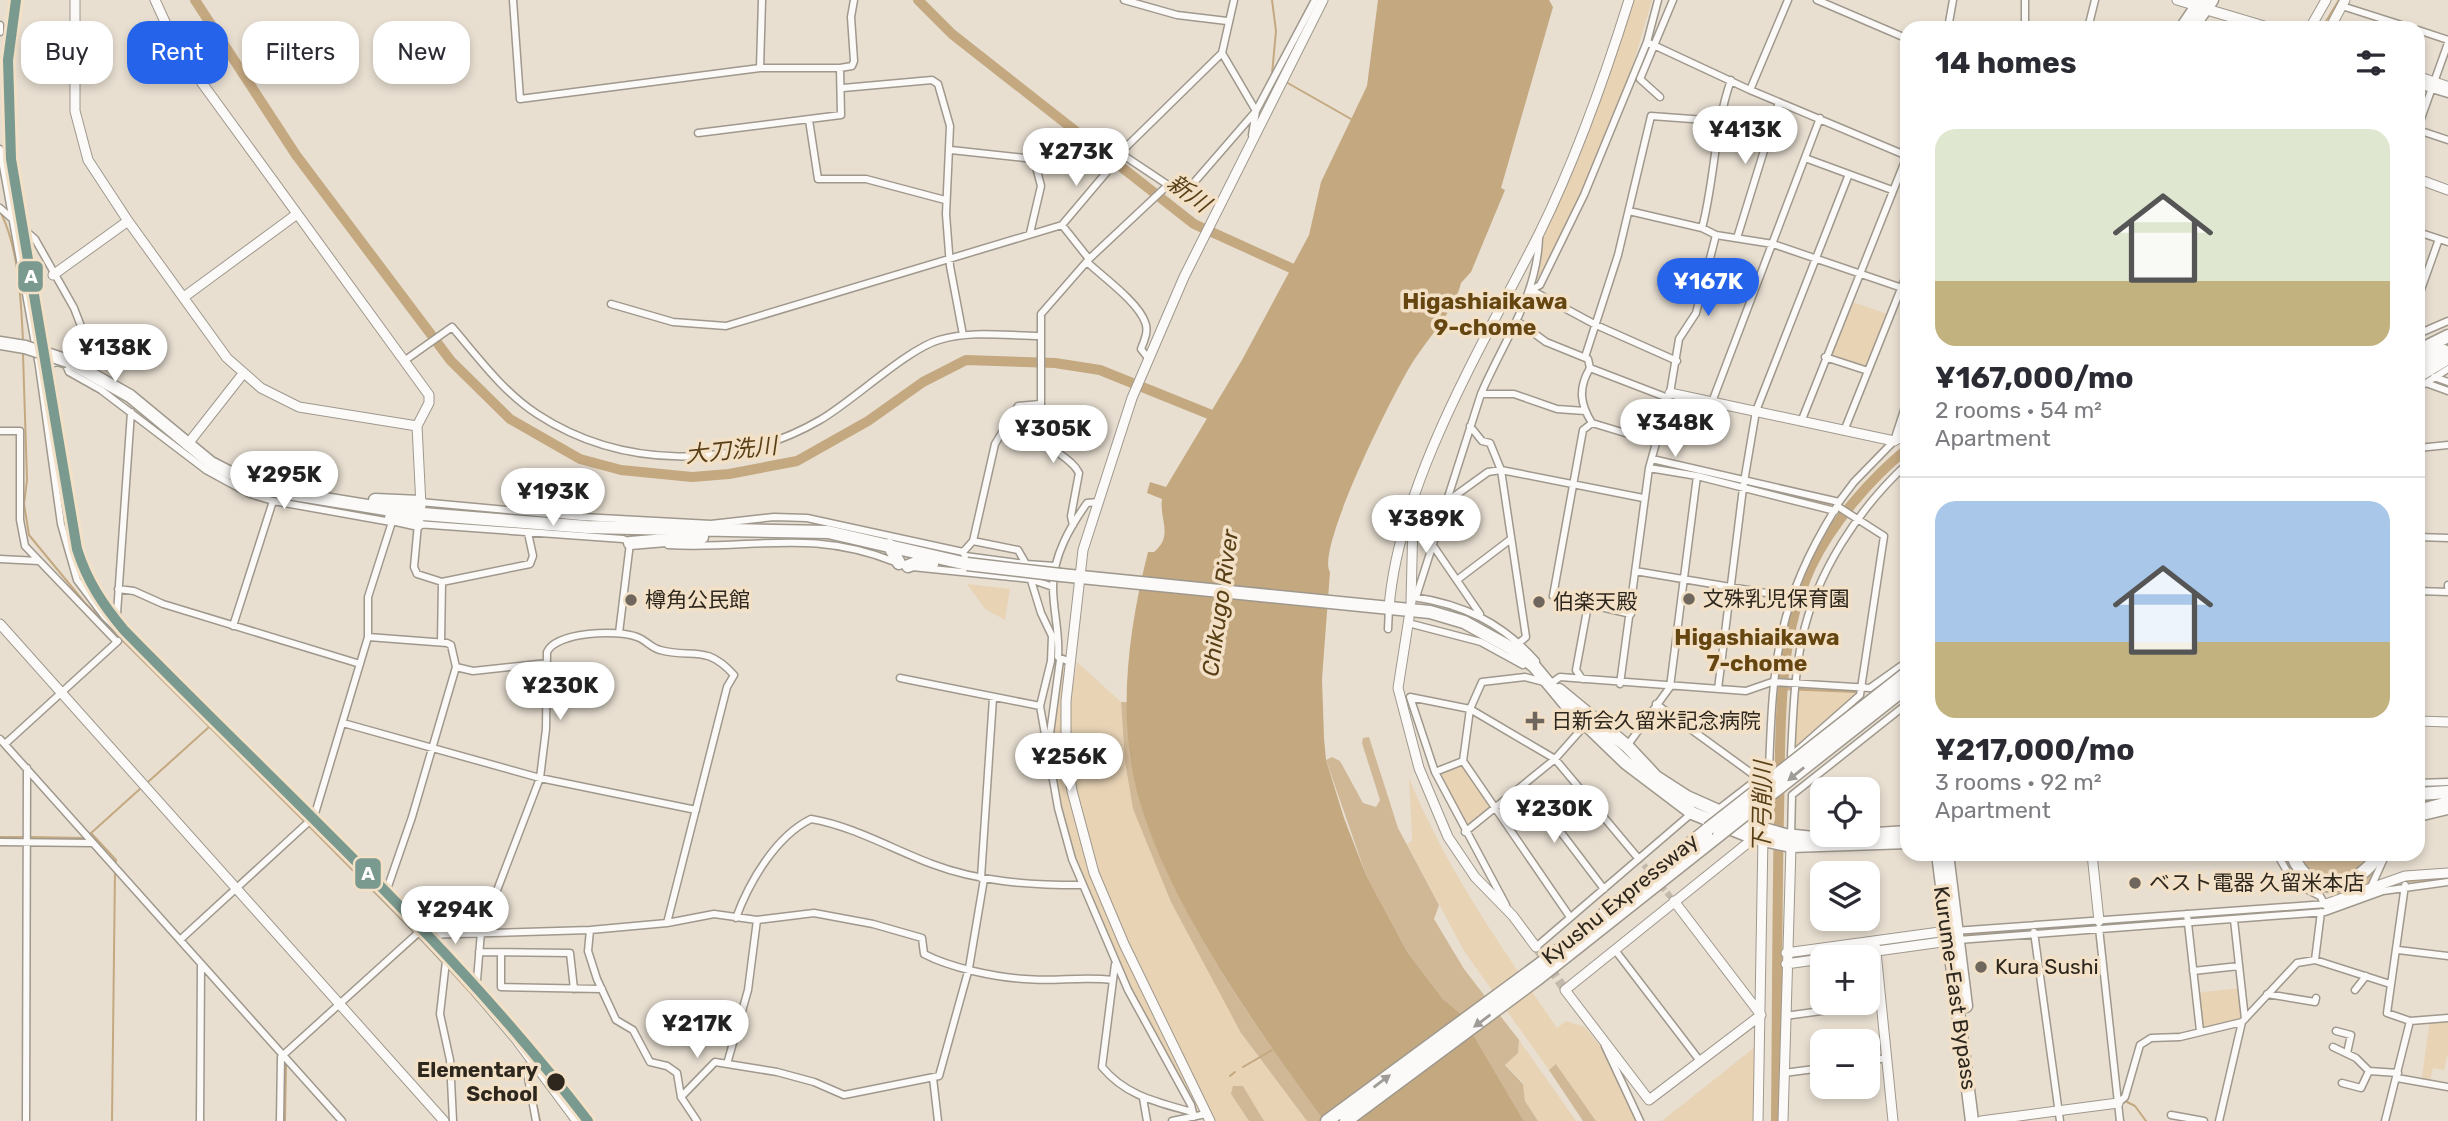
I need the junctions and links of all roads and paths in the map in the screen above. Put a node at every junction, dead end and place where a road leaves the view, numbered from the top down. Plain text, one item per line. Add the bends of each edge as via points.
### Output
1 (75, 0) edge
2 (155, 0) edge
3 (513, 0) edge
4 (762, 0) edge
5 (854, 0) edge
6 (1124, 0) edge
7 (1234, 0) edge
8 (1315, 0) edge
9 (1323, 0) edge
10 (1629, 0) edge
11 (1658, 0) edge
12 (1673, 0) edge
13 (1788, 0) edge
14 (1817, 0) edge
15 (1953, 0) edge
16 (2025, 0) edge
17 (2095, 0) edge
18 (2177, 0) edge
19 (2326, 0) edge
20 (2344, 3) edge
21 (2204, 4) edge
22 (1227, 21) junction
23 (1949, 21) edge
24 (2025, 21) edge
25 (2090, 21) edge
26 (2188, 21) edge
27 (2196, 21) edge
28 (2250, 21) edge
29 (2314, 21) edge
30 (2334, 21) edge
31 (2392, 21) edge
32 (0, 25) edge
33 (0, 32) edge
34 (2425, 33) edge
35 (1900, 36) edge
36 (1647, 41) junction
37 (2448, 41) edge
38 (1655, 44) junction
39 (1222, 53) junction
40 (760, 68) junction
41 (840, 68) junction
42 (1731, 80) junction
43 (2425, 81) edge
44 (2425, 85) edge
45 (2433, 86) junction
46 (2448, 87) edge
47 (842, 88) junction
48 (1750, 90) junction
49 (2448, 94) edge
50 (1660, 97) dead end
51 (1779, 102) junction
52 (2425, 109) edge
53 (1256, 111) junction
54 (1820, 118) junction
55 (808, 120) junction
56 (1719, 121) junction
57 (2425, 132) edge
58 (698, 133) dead end
59 (2448, 140) edge
60 (1251, 144) junction
61 (0, 149) edge
62 (951, 150) junction
63 (1900, 153) edge
64 (1805, 158) junction
65 (1111, 167) dead end
66 (1900, 171) edge
67 (1849, 174) junction
68 (2425, 182) edge
69 (1168, 185) junction
70 (1892, 190) junction
71 (2448, 190) edge
72 (945, 200) junction
73 (0, 208) edge
74 (1629, 211) junction
75 (297, 214) junction
76 (14, 220) junction
77 (128, 221) junction
78 (1062, 225) junction
79 (1702, 228) junction
80 (1030, 233) junction
81 (1539, 233) junction
82 (2425, 234) edge
83 (1716, 235) junction
84 (1737, 238) junction
85 (2439, 239) junction
86 (2448, 242) edge
87 (1773, 244) junction
88 (948, 257) junction
89 (1815, 258) junction
90 (1088, 261) junction
91 (1859, 273) junction
92 (53, 275) junction
93 (2425, 278) edge
94 (1900, 288) edge
95 (1531, 290) junction
96 (184, 297) junction
97 (1900, 298) edge
98 (611, 304) dead end
99 (1517, 321) junction
100 (2448, 321) edge
101 (1596, 325) junction
102 (2437, 327) junction
103 (2425, 331) edge
104 (962, 335) junction
105 (1040, 336) junction
106 (2445, 337) edge
107 (0, 343) edge
108 (2425, 347) edge
109 (2448, 350) edge
110 (1585, 356) junction
111 (1825, 357) junction
112 (84, 358) dead end
113 (1148, 358) junction
114 (2448, 358) edge
115 (404, 361) junction
116 (1676, 361) junction
117 (2425, 361) edge
118 (39, 366) junction
119 (1590, 368) junction
120 (2448, 369) edge
121 (1867, 371) junction
122 (242, 375) junction
123 (2425, 377) edge
124 (2434, 377) junction
125 (2425, 378) edge
126 (2425, 380) edge
127 (2448, 382) edge
128 (2448, 391) edge
129 (1482, 394) junction
130 (1669, 396) junction
131 (1712, 402) junction
132 (1041, 404) junction
133 (1584, 411) junction
134 (1756, 411) junction
135 (131, 412) junction
136 (1801, 422) junction
137 (1592, 423) junction
138 (1900, 423) edge
139 (417, 426) junction
140 (1470, 426) junction
141 (0, 431) edge
142 (1844, 431) junction
143 (1900, 438) edge
144 (1655, 442) junction
145 (1894, 442) junction
146 (184, 445) junction
147 (2448, 445) edge
148 (2425, 447) edge
149 (1652, 459) junction
150 (1648, 468) junction
151 (1501, 470) junction
152 (1900, 472) edge
153 (1697, 476) junction
154 (1744, 480) junction
155 (1572, 484) junction
156 (1743, 488) junction
157 (1643, 498) junction
158 (273, 501) junction
159 (1098, 502) junction
160 (344, 503) junction
161 (420, 504) junction
162 (1444, 505) junction
163 (1837, 506) junction
164 (1412, 508) junction
165 (1858, 519) junction
166 (644, 520) junction
167 (392, 522) junction
168 (419, 522) junction
169 (1073, 525) junction
170 (816, 531) junction
171 (712, 532) junction
172 (528, 533) junction
173 (2425, 537) edge
174 (858, 538) junction
175 (2448, 538) edge
176 (1511, 539) junction
177 (973, 541) junction
178 (630, 543) junction
179 (914, 543) junction
180 (889, 545) junction
181 (1434, 547) junction
182 (0, 559) edge
183 (963, 560) junction
184 (39, 561) junction
185 (1026, 564) junction
186 (904, 565) junction
187 (1058, 571) junction
188 (1635, 571) junction
189 (1083, 577) junction
190 (1683, 577) junction
191 (1030, 579) junction
192 (1457, 580) junction
193 (442, 582) junction
194 (1731, 586) junction
195 (1053, 587) junction
196 (2448, 588) edge
197 (118, 589) junction
198 (2425, 590) edge
199 (1790, 597) junction
200 (1412, 598) junction
201 (1588, 605) junction
202 (1386, 608) junction
203 (1631, 614) junction
204 (1481, 616) junction
205 (1408, 620) joint
206 (0, 624) edge
207 (233, 626) junction
208 (116, 628) junction
209 (1388, 629) dead end
210 (619, 633) junction
211 (124, 634) junction
212 (368, 637) junction
213 (117, 642) junction
214 (441, 642) junction
215 (1520, 643) junction
216 (1065, 661) junction
217 (547, 663) junction
218 (360, 664) junction
219 (1900, 666) edge
220 (456, 667) junction
221 (900, 678) dead end
222 (1900, 679) edge
223 (1582, 680) junction
224 (1772, 682) junction
225 (1550, 684) junction
226 (1620, 684) junction
227 (1796, 684) junction
228 (1670, 687) junction
229 (1867, 688) junction
230 (1718, 689) junction
231 (60, 691) junction
232 (1900, 692) edge
233 (993, 698) junction
234 (1900, 698) edge
235 (1656, 705) junction
236 (1040, 706) junction
237 (1900, 707) edge
238 (1471, 709) junction
239 (2425, 721) edge
240 (2448, 722) edge
241 (343, 723) junction
242 (1586, 724) junction
243 (2, 742) edge
244 (1627, 746) junction
245 (432, 751) junction
246 (1049, 752) junction
247 (1555, 759) junction
248 (1463, 761) junction
249 (27, 768) junction
250 (1435, 772) junction
251 (540, 778) junction
252 (1758, 778) junction
253 (2448, 782) edge
254 (2425, 783) edge
255 (1525, 785) junction
256 (2448, 792) edge
257 (2425, 794) edge
258 (2425, 802) edge
259 (2448, 802) edge
260 (1494, 807) junction
261 (2425, 809) edge
262 (696, 810) junction
263 (1716, 811) junction
264 (2448, 811) edge
265 (1692, 813) junction
266 (2425, 816) edge
267 (311, 820) junction
268 (1465, 832) junction
269 (1714, 832) junction
270 (1900, 833) edge
271 (1763, 836) junction
272 (1788, 841) junction
273 (0, 842) edge
274 (27, 842) junction
275 (1900, 842) edge
276 (93, 843) junction
277 (1638, 858) junction
278 (1939, 861) edge
279 (1948, 861) edge
280 (2093, 861) edge
281 (2281, 861) edge
282 (2297, 861) edge
283 (2302, 861) edge
284 (2363, 861) edge
285 (2374, 861) edge
286 (2383, 861) edge
287 (2448, 873) edge
288 (2405, 876) junction
289 (982, 878) junction
290 (2448, 882) edge
291 (1080, 885) junction
292 (2371, 887) junction
293 (2405, 887) junction
294 (235, 888) junction
295 (1604, 889) junction
296 (385, 895) junction
297 (1674, 901) junction
298 (2324, 910) junction
299 (2188, 914) junction
300 (1513, 916) junction
301 (1570, 917) junction
302 (736, 918) junction
303 (757, 920) junction
304 (2234, 920) junction
305 (667, 923) junction
306 (2188, 924) junction
307 (2099, 925) junction
308 (2034, 929) junction
309 (590, 930) junction
310 (481, 932) junction
311 (420, 933) junction
312 (1953, 936) junction
313 (181, 939) junction
314 (1880, 946) edge
315 (1536, 947) joint
316 (1615, 950) junction
317 (2398, 950) junction
318 (1810, 951) edge
319 (479, 952) junction
320 (501, 953) junction
321 (1786, 953) junction
322 (2448, 956) edge
323 (2315, 960) junction
324 (446, 961) junction
325 (1810, 961) edge
326 (1115, 962) junction
327 (201, 964) junction
328 (1786, 964) junction
329 (2239, 966) junction
330 (969, 968) junction
331 (2193, 971) junction
332 (1533, 975) junction
333 (2366, 976) junction
334 (1113, 980) junction
335 (2390, 984) junction
336 (574, 989) junction
337 (602, 989) junction
338 (2355, 990) dead end
339 (476, 992) junction
340 (2267, 994) junction
341 (2316, 998) dead end
342 (1880, 1003) edge
343 (339, 1004) junction
344 (1810, 1013) edge
345 (1761, 1015) junction
346 (1785, 1016) junction
347 (2448, 1018) edge
348 (2243, 1021) junction
349 (2410, 1021) junction
350 (2200, 1031) junction
351 (2336, 1031) dead end
352 (1604, 1045) junction
353 (2333, 1048) dead end
354 (2347, 1053) junction
355 (281, 1057) junction
356 (1887, 1058) junction
357 (1880, 1059) edge
358 (1700, 1061) junction
359 (534, 1062) junction
360 (727, 1064) junction
361 (1810, 1070) edge
362 (2369, 1071) junction
363 (1784, 1073) junction
364 (2397, 1076) junction
365 (933, 1078) junction
366 (2342, 1083) dead end
367 (2448, 1087) edge
368 (681, 1097) junction
369 (1143, 1098) junction
370 (2118, 1103) junction
371 (1193, 1115) junction
372 (2171, 1115) dead end
373 (2059, 1116) edge
374 (1208, 1117) edge
375 (26, 1121) edge
376 (200, 1121) edge
377 (280, 1121) edge
378 (342, 1121) edge
379 (444, 1121) edge
380 (453, 1121) edge
381 (536, 1121) edge
382 (577, 1121) edge
383 (697, 1121) edge
384 (938, 1121) edge
385 (1147, 1121) edge
386 (1172, 1121) edge
387 (1327, 1121) edge
388 (1346, 1121) edge
389 (1640, 1121) edge
390 (1758, 1121) edge
391 (1783, 1121) edge
392 (1894, 1121) edge
393 (1972, 1121) edge
394 (1981, 1121) edge
395 (2120, 1121) edge
396 (2204, 1121) edge
397 (2219, 1121) edge
398 (2385, 1121) edge

1 - 77 street via 74,87 81,143 97,177
2 - 75 street via 188,63
3 - 40 street via 520,99
4 - 40 street
5 - 41 street via 854,61 852,66
6 - 22 street via 1177,15
7 - 22 street
8 - 53 street
9 - 60 street
10 - 81 street via 1585,128
11 - 36 street
12 - 38 street
13 - 48 street
14 - 35 street
15 - 23 street
16 - 24 street
17 - 25 street
18 - 21 street
19 - 29 street
20 - 30 street
20 - 31 street
21 - 26 highway
21 - 27 highway
21 - 28 main road
22 - 39 street
32 - 33 street
34 - 37 street
36 - 38 street
36 - 95 street via 1584,195 1540,285
37 - 45 street
38 - 42 street
38 - 50 street via 1640,79
39 - 53 street
39 - 69 street via 1120,153
40 - 41 street
41 - 47 street
42 - 48 street
42 - 56 street
43 - 45 main road
44 - 45 street
45 - 46 main road
45 - 49 street
45 - 52 street
47 - 55 street via 841,115
47 - 62 street via 932,80 938,84 950,126
48 - 51 street
51 - 54 street
51 - 84 street
53 - 60 street
53 - 69 street via 1191,186 1184,190
54 - 63 street
54 - 64 street
55 - 58 street
55 - 72 street via 818,179 866,180
56 - 74 street via 1651,116
56 - 79 street
57 - 59 street
60 - 113 street
61 - 76 street
62 - 72 street
62 - 80 street via 1034,159 1041,186
64 - 67 street
64 - 87 street
65 - 78 street
66 - 70 street
67 - 70 street
67 - 89 street
68 - 71 street
69 - 90 street
70 - 91 street
72 - 88 street
73 - 76 street
74 - 79 street
74 - 101 street
75 - 96 street
75 - 115 street
76 - 92 street via 35,239
76 - 118 street
77 - 92 street
77 - 96 street
78 - 80 street
78 - 90 street
79 - 83 street
80 - 88 street
81 - 95 street
81 - 164 street via 1461,388
82 - 85 street
83 - 84 street
83 - 116 street via 1696,313 1679,339
84 - 87 street
85 - 86 street
85 - 93 street
87 - 89 street
87 - 131 street
88 - 98 street via 721,327 673,322
88 - 104 street
89 - 91 street
89 - 134 street
90 - 105 street via 1041,314
90 - 113 street via 1146,322 1141,348
91 - 94 street
91 - 111 street
92 - 112 street via 79,319
95 - 99 street
95 - 101 street
96 - 122 street
97 - 121 street
99 - 110 street via 1546,342
99 - 129 street
100 - 102 street
101 - 110 street
101 - 116 street
102 - 103 street
102 - 106 street
104 - 105 street
104 - 115 street via 937,340 820,420 738,452 701,456 632,452 564,430 514,397 452,327
105 - 132 street
106 - 108 highway
107 - 146 highway, bridge via 68,361 130,396
109 - 117 highway
110 - 119 street
111 - 121 street
111 - 136 street
113 - 159 street
114 - 123 highway
115 - 139 street via 430,398
116 - 130 street
118 - 135 street via 66,365 69,372
118 - 208 street via 66,547 83,589
119 - 130 street
119 - 133 street via 1582,382
120 - 124 street
121 - 142 street
122 - 139 street via 299,407
122 - 146 street
124 - 125 street
124 - 127 street
126 - 128 street
129 - 133 street via 1514,394 1557,409
129 - 140 street
130 - 131 street
130 - 144 street
131 - 134 street
132 - 169 street via 1046,442 1079,472
132 - 177 street via 1018,406 995,444
133 - 137 street
134 - 136 street
134 - 154 street
135 - 146 street
135 - 197 street
136 - 142 street
137 - 144 street
137 - 155 street via 1583,430
138 - 145 street
139 - 161 street
140 - 151 street via 1482,441 1490,443
140 - 162 street
141 - 184 street via 20,431 21,529 25,546
142 - 145 street
143 - 145 street
144 - 149 street
145 - 163 street
146 - 158 street via 225,482
146 - 160 highway via 248,482
147 - 148 street
149 - 150 street
149 - 154 street
150 - 153 street
150 - 157 street
151 - 155 street
151 - 162 street via 1488,472
151 - 176 street
152 - 165 street
153 - 156 street
153 - 190 street
154 - 156 street
154 - 163 street
155 - 157 street
155 - 201 street via 1553,596
156 - 163 street
156 - 194 street
157 - 188 street
158 - 167 street
158 - 207 street
159 - 169 street via 1087,503
159 - 189 street via 1087,531
160 - 161 highway via 374,499
160 - 168 highway via 372,514
160 - 171 highway via 575,527
161 - 166 street
162 - 181 street
163 - 165 street
163 - 199 street via 1804,562
164 - 200 street
164 - 202 street
165 - 227 street via 1815,596 1802,638
165 - 229 street via 1884,536
166 - 170 street via 712,524 774,517
166 - 171 highway
167 - 168 street
167 - 212 street via 368,597
168 - 172 street
168 - 193 street via 414,567 418,574
169 - 187 street
170 - 171 highway
170 - 174 highway
170 - 178 street via 785,540 690,546
170 - 179 street via 878,531
170 - 186 street
171 - 178 highway via 694,540
172 - 178 street
172 - 193 street via 533,556 530,564
173 - 175 street
174 - 179 highway via 875,536
174 - 180 highway
176 - 192 street
176 - 215 street via 1526,637
177 - 183 street
177 - 185 street via 1018,550
178 - 210 street
179 - 183 highway
180 - 183 highway
180 - 186 highway
181 - 192 street
181 - 200 street
182 - 184 street
183 - 185 street via 965,556
183 - 186 highway
183 - 187 highway, bridge
184 - 213 street
185 - 187 street
185 - 191 street
186 - 191 street
187 - 189 highway
187 - 195 street
188 - 190 street
188 - 203 street
189 - 202 highway
189 - 216 street
190 - 194 street
190 - 228 street
191 - 195 street
191 - 236 street via 1052,636
192 - 204 street
193 - 214 street
194 - 199 street
194 - 230 street
195 - 216 street
196 - 198 street
197 - 207 street
197 - 208 street
199 - 224 street
200 - 204 street
201 - 203 street
201 - 223 street via 1576,670
202 - 209 street
202 - 225 highway via 1430,612 1464,622 1511,648
203 - 226 street
204 - 215 street
205 - 225 street via 1451,629 1481,642
205 - 300 street via 1398,688 1419,768 1448,837 1489,894
206 - 231 street
207 - 218 street
208 - 211 street
210 - 217 street via 557,642 550,646
210 - 262 street via 639,637 663,652 703,653 734,675
211 - 213 street
211 - 267 street
212 - 214 street
212 - 218 street
213 - 231 street
214 - 220 street via 451,645
215 - 225 street via 1550,676
216 - 246 street via 1050,718
216 - 374 street via 1066,749 1087,849 1124,944
217 - 220 street via 472,671
217 - 251 street
218 - 241 street
219 - 229 street
220 - 245 street
221 - 233 street
222 - 269 highway, Kyushu Expressway, bridge
223 - 225 street via 1560,677
223 - 226 street
224 - 227 street
224 - 230 street via 1746,691
224 - 252 street via 1769,770
225 - 238 street via 1525,677 1482,682
225 - 242 highway
225 - 244 highway
226 - 228 street
227 - 229 street
227 - 229 street via 1791,756
228 - 230 street
228 - 235 street
229 - 234 street
231 - 243 street
231 - 294 street
232 -> 269 highway, Kyushu Expressway, bridge
233 - 236 street
233 - 289 street
235 - 244 street
235 - 252 street
236 - 246 street
237 - 272 street via 1792,795
238 - 247 street
238 - 248 street
238 - 250 street via 1410,697
239 - 240 street
241 - 245 street
241 - 267 street
242 - 247 street
242 - 265 highway via 1651,785
243 - 249 street
244 - 263 highway via 1656,777
245 - 251 street
245 - 296 street
246 - 291 street via 1058,808
247 - 255 street
247 - 277 street
248 - 250 street
248 - 260 street
249 - 274 street
249 - 276 street
250 - 268 street
251 - 262 street
251 - 310 street
252 - 263 street
253 - 254 street
255 - 260 street
255 - 295 street
256 - 257 highway
258 - 259 highway
259 - 261 highway
260 - 268 street
260 - 301 street
262 - 305 street
263 - 271 highway
264 - 266 street
265 - 271 highway
265 - 277 street
267 - 294 street
267 - 296 street
268 - 300 street
269 - 332 highway, Kyushu Expressway
270 - 272 highway
271 - 272 highway
271 - 297 street
271 - 345 street
272 - 275 highway
272 - 321 street
273 - 274 street
274 - 276 street
274 - 375 street
276 - 313 street
277 - 295 street
278 - 312 highway, Kurume-East Bypass
279 - 312 highway, Kurume-East Bypass
280 - 307 street
281 - 298 street via 2294,883 2320,897
282 - 285 highway via 2308,878 2342,885 2362,876
283 - 284 highway via 2306,869 2331,879 2343,879
286 - 292 street
287 - 288 street
288 - 292 street
288 - 293 street
289 - 291 street
289 - 302 street via 811,819 792,828 753,877
289 - 330 street
290 - 293 street
291 - 326 street
292 - 298 street
293 - 298 street
293 - 317 street
294 - 313 street
294 - 343 street
295 - 301 street
296 - 311 street
297 - 316 street
297 - 345 street
298 - 299 street
298 - 304 street
298 - 323 street
299 - 306 street
299 - 307 street
300 - 315 street
301 - 315 street
302 - 303 street
302 - 305 street via 713,914
303 - 330 street via 814,913 862,922 922,938 924,954
303 - 360 street via 748,990
304 - 306 street
304 - 329 street
305 - 309 street
306 - 307 street
306 - 331 street
307 - 308 street
307 - 370 street
308 - 312 street
308 - 373 street
309 - 310 street
309 - 337 street via 591,966
310 - 311 street
310 - 319 street
311 - 324 street
311 - 343 street
312 - 314 street
312 - 393 highway, Kurume-East Bypass
312 - 394 highway, Kurume-East Bypass
313 - 327 street
316 - 352 street via 1565,990
316 - 358 street
317 - 322 street
317 - 335 street
318 - 321 street
319 - 320 street
319 - 339 street
320 - 336 street via 570,953
320 - 336 street via 501,987
321 - 328 street
323 - 333 street
323 - 340 street via 2297,963
324 - 339 street
324 - 380 street via 440,1014 450,1060
325 - 328 street
326 - 334 street
326 - 371 street
327 - 355 street
327 - 376 street
328 - 346 street
329 - 331 street
329 - 348 street
330 - 334 street via 1024,979 1082,976
330 - 365 street via 943,1071
331 - 350 street
387 -> 332 highway, Kyushu Expressway
332 -> 388 highway, Kyushu Expressway
333 - 335 street
333 - 338 street
334 - 369 street via 1102,1067 1116,1084
335 - 349 street via 2387,1013
336 - 337 street
337 - 368 street via 616,1020 633,1030 650,1062 677,1073
339 - 359 street
340 - 341 street via 2315,1002
340 - 348 street
342 - 356 street
343 - 355 street
343 - 379 street
344 - 346 street
345 - 358 street
345 - 390 street
346 - 363 street
347 - 349 street
348 - 350 street
348 - 397 street
349 - 364 street
350 - 370 street via 2151,1038 2140,1045 2125,1097
351 - 354 street via 2351,1035
352 - 358 street via 1649,1100
352 - 389 street
353 - 354 street
354 - 362 street
355 - 377 street
355 - 378 street
356 - 357 street
356 - 392 street
359 - 381 street via 526,1066
359 - 382 street
360 - 365 street via 777,1072 844,1095
360 - 368 street via 715,1062
361 - 363 street
362 - 364 street
362 - 366 street via 2363,1088
363 - 391 street
364 - 367 street
364 - 398 street
365 - 384 street
368 - 383 street
369 - 371 street
369 - 385 street
370 - 373 street
370 - 395 street
371 - 374 street
371 - 386 street
372 - 396 street
373 - 394 street

